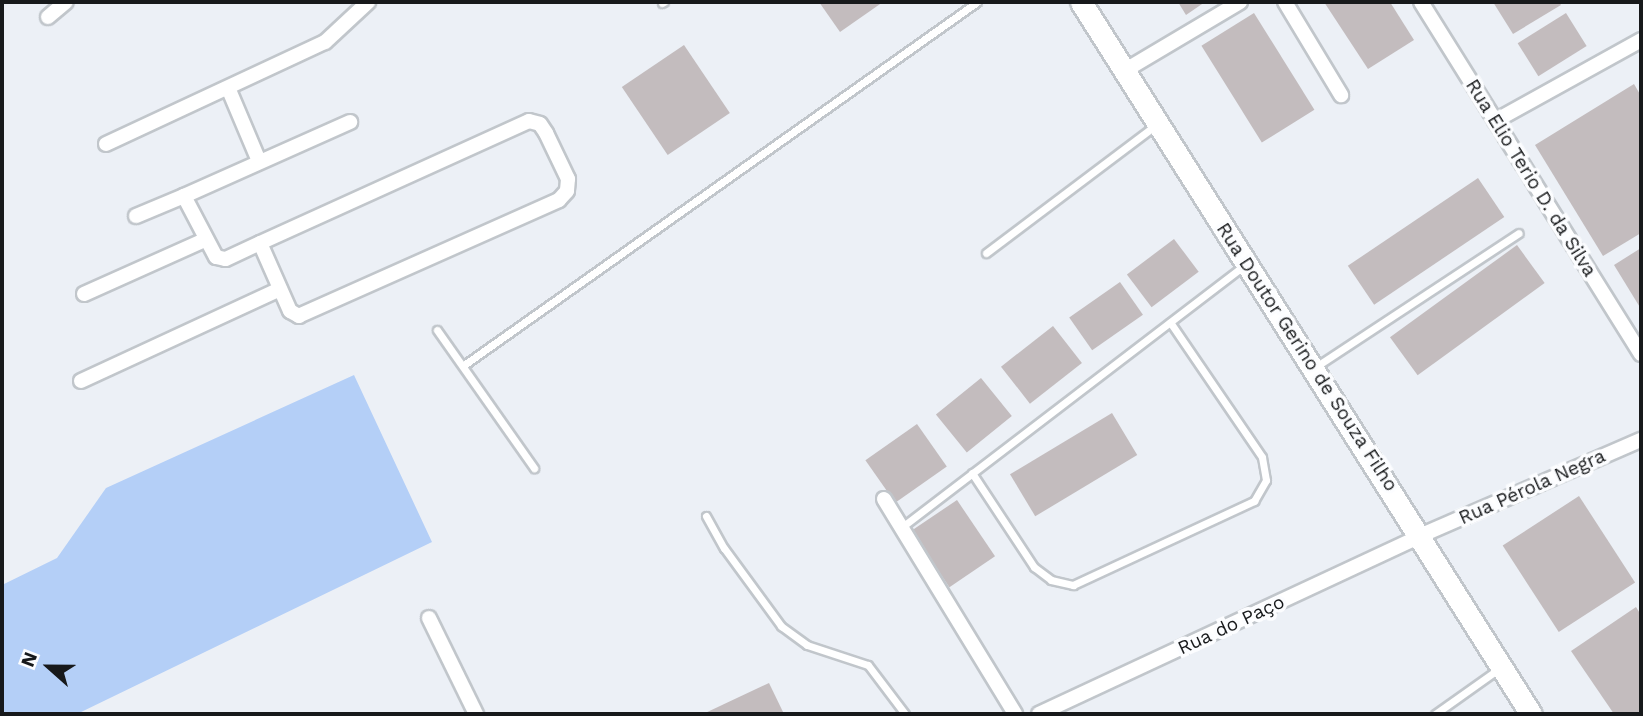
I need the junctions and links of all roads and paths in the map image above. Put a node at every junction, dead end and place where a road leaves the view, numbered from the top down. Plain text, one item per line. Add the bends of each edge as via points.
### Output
1 (66, 2) edge
2 (368, 2) edge
3 (977, 2) edge
4 (1081, 2) edge
5 (1240, 2) edge
6 (1285, 2) edge
7 (1420, 2) edge
8 (48, 17) dead end
9 (1641, 40) edge
10 (1124, 71) junction
11 (229, 90) junction
12 (1341, 95) dead end
13 (1495, 121) junction
14 (350, 122) dead end
15 (1158, 124) junction
16 (106, 144) dead end
17 (259, 161) junction
18 (184, 196) junction
19 (136, 216) dead end
20 (1519, 233) dead end
21 (205, 240) junction
22 (260, 243) junction
23 (986, 253) dead end
24 (1246, 264) junction
25 (280, 289) junction
26 (84, 294) dead end
27 (1170, 322) junction
28 (437, 330) dead end
29 (1641, 354) edge
30 (464, 365) junction
31 (1314, 368) junction
32 (81, 381) dead end
33 (1641, 439) edge
34 (534, 468) dead end
35 (972, 473) junction
36 (884, 499) dead end
37 (706, 516) dead end
38 (902, 527) junction
39 (1422, 535) junction
40 (429, 618) dead end
41 (1502, 667) junction
42 (476, 714) edge
43 (905, 714) edge
44 (1015, 714) edge
45 (1039, 714) edge
46 (1435, 714) edge
47 (1531, 714) edge

1 - 8 street
2 - 11 street via 325,42
3 - 30 lane
4 - 10 main road, Rua Doutor Gerino de Souza Filho
5 - 10 street
6 - 12 street
7 - 13 street, Rua Elio Terio D. da Silva
9 - 13 street
10 - 15 main road, Rua Doutor Gerino de Souza Filho
11 - 16 street
11 - 17 street
13 - 29 street, Rua Elio Terio D. da Silva
14 - 17 street
15 - 23 lane
15 - 24 main road, Rua Doutor Gerino de Souza Filho
17 - 18 street
18 - 19 street
18 - 21 street
20 - 31 lane
21 - 22 street via 216,257 225,259
21 - 26 street
22 - 25 street
22 - 25 street via 529,121 540,124 547,134 568,179 559,200 304,316 290,311
24 - 27 lane
24 - 31 main road, Rua Doutor Gerino de Souza Filho
25 - 32 street
27 - 35 lane
27 - 35 lane via 1262,457 1266,480 1254,501 1073,585 1051,580 1034,567
28 - 30 lane
30 - 34 lane
31 - 39 main road, Rua Doutor Gerino de Souza Filho
33 - 39 street, Rua Pérola Negra
35 - 38 lane
36 - 38 street
37 - 43 lane via 781,626 807,645 867,665
38 - 44 street
39 - 41 main road, Rua Doutor Gerino de Souza Filho
39 - 45 street, Rua do Paço
40 - 42 street
41 - 46 lane
41 - 47 main road, Rua Doutor Gerino de Souza Filho

